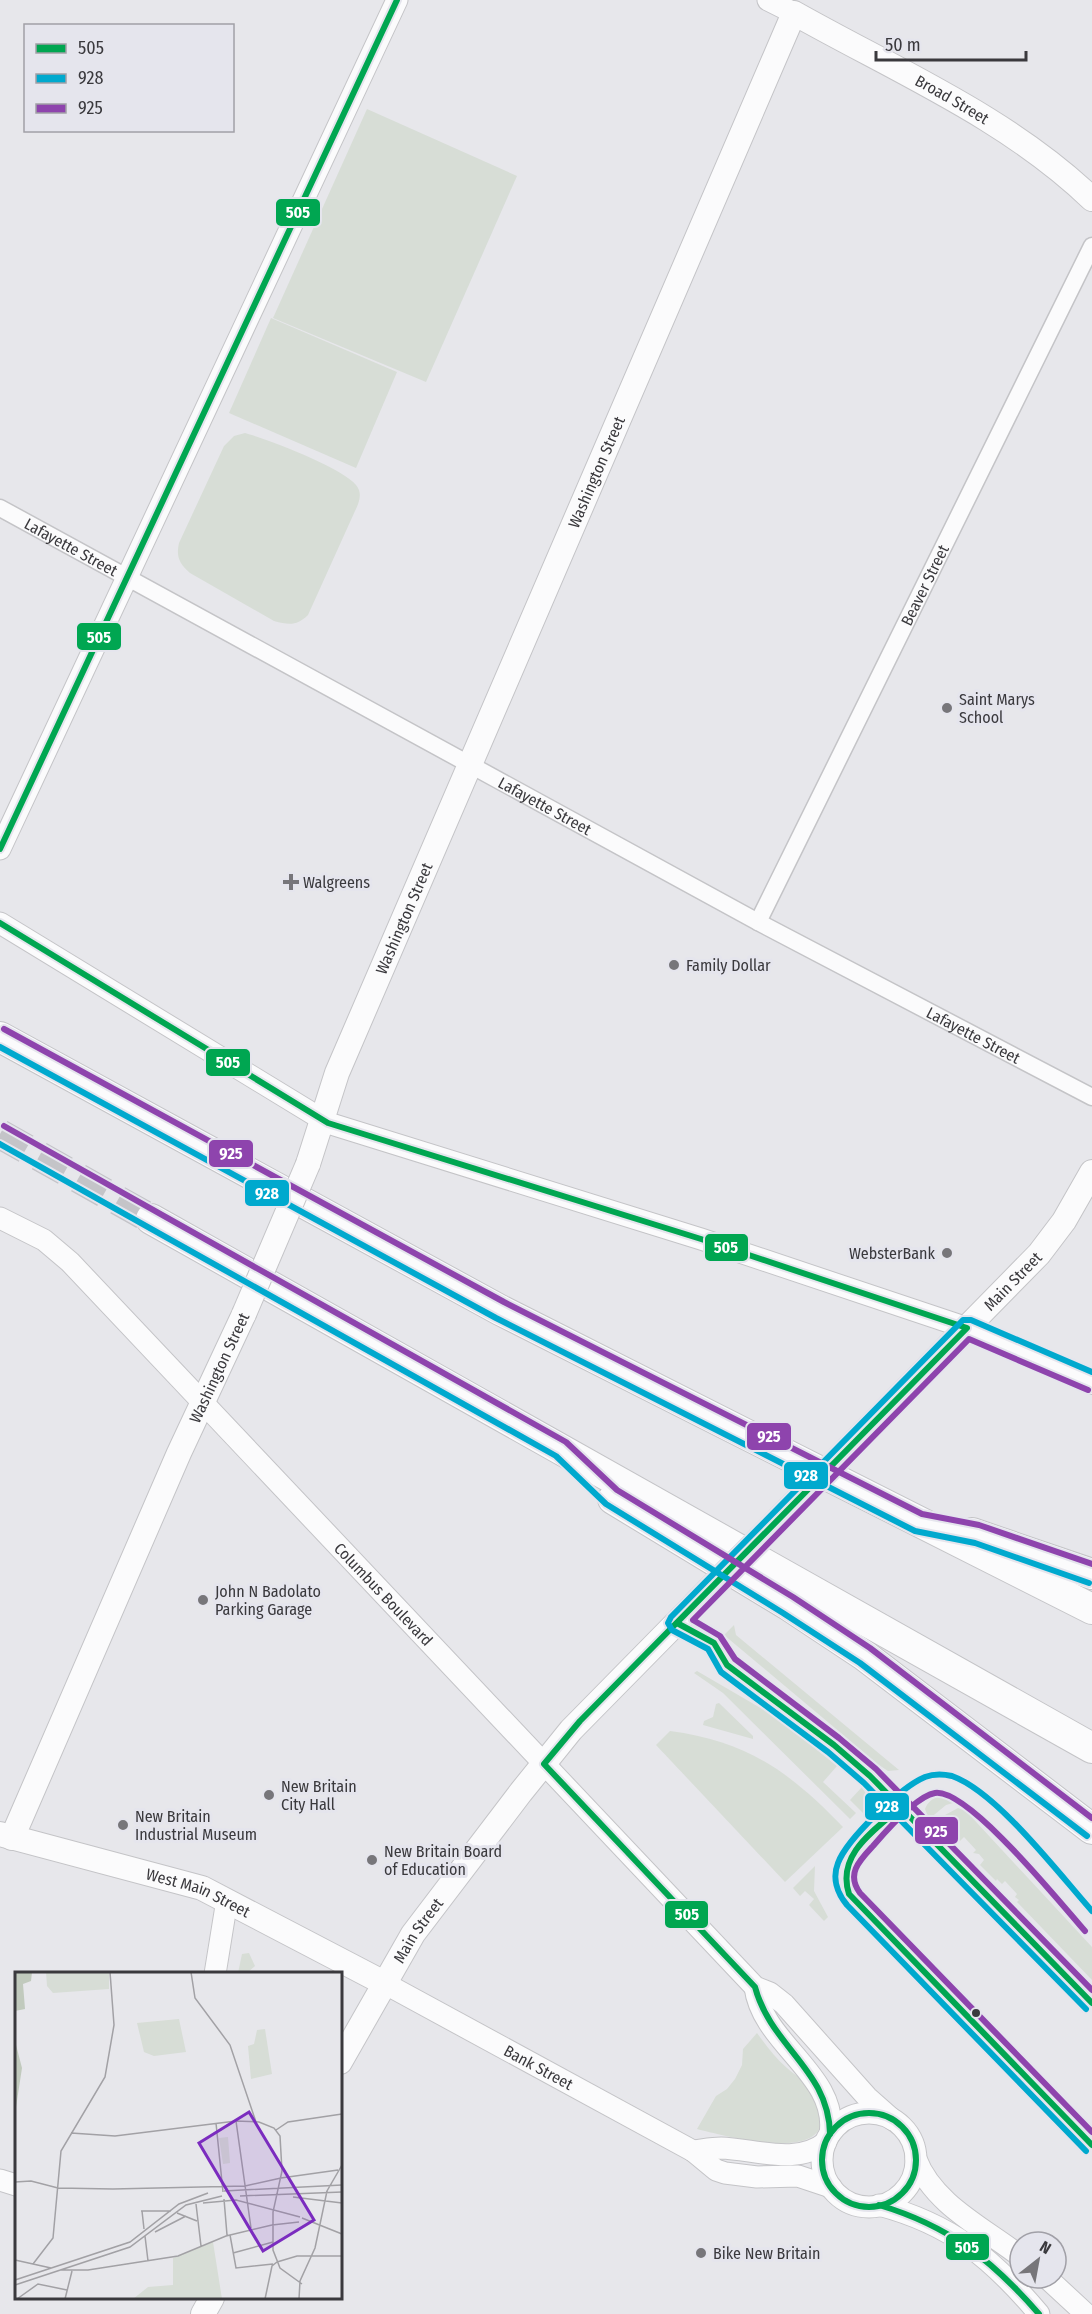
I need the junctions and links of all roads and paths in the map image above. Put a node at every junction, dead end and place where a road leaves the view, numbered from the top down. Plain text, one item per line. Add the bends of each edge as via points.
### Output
1 (397, 0) edge
2 (768, 0) edge
3 (797, 7) edge
4 (1092, 199) edge
5 (1092, 246) edge
6 (0, 508) edge
7 (127, 578) junction
8 (470, 766) junction
9 (0, 849) edge
10 (758, 922) junction
11 (0, 923) edge
12 (0, 1037) edge
13 (1092, 1097) edge
14 (323, 1121) junction
15 (1092, 1172) edge
16 (0, 1218) edge
17 (151, 1219) tunnel mouth
18 (967, 1328) junction
19 (1092, 1382) edge
20 (203, 1403) junction
21 (561, 1449) junction
22 (919, 1523) junction
23 (1092, 1574) edge
24 (1092, 1609) edge
25 (1092, 1748) edge
26 (543, 1764) junction
27 (1092, 1829) edge
28 (6, 1836) edge
29 (227, 1900) junction
30 (215, 1972) edge
31 (384, 1983) junction
32 (755, 1987) junction
33 (342, 2058) edge
34 (892, 2120) junction
35 (828, 2138) junction
36 (693, 2151) junction
37 (916, 2159) junction
38 (0, 2180) edge
39 (15, 2185) edge
40 (831, 2187) junction
41 (879, 2205) junction
42 (1008, 2247) edge
43 (1060, 2290) edge
44 (211, 2299) edge
45 (203, 2314) edge
46 (1039, 2314) edge
47 (1086, 2314) edge

1 - 7 street
2 - 3 street, Broad Street
3 - 4 main road, Broad Street via 1002,129
3 - 8 main road, Washington Street
5 - 10 street, Beaver Street
6 - 7 street, Lafayette Street
7 - 8 street, Lafayette Street
7 - 9 street
8 - 10 street, Lafayette Street
8 - 14 main road, Washington Street via 338,1073
10 - 13 street, Lafayette Street
11 - 14 street
12 - 22 highway via 500,1310
14 - 18 street via 701,1239
14 - 20 main road, Washington Street, bridge via 308,1164
15 - 18 main road, Main Street via 1048,1244
16 - 20 street, Columbus Boulevard via 60,1253
17 - 21 highway
18 - 19 main road
18 - 26 main road, Main Street, bridge via 576,1725
20 - 26 street, Columbus Boulevard
20 - 28 main road, Washington Street
21 - 25 highway
21 - 27 highway via 628,1509 865,1656
22 - 23 highway via 984,1536
22 - 24 highway
26 - 31 main road, Main Street via 423,1921
26 - 32 street, Columbus Boulevard
28 - 29 main road, West Main Street via 186,1883
29 - 30 street
29 - 31 main road, West Main Street
31 - 33 main road, Main Street
31 - 36 street, Bank Street
32 - 34 street, Columbus Boulevard via 784,2004
32 - 35 street, Columbus Boulevard via 764,2015 825,2095 831,2119
34 - 35 street via 878,2114 855,2115 841,2122
34 - 37 street via 908,2135
35 - 36 street via 807,2151 786,2154 721,2148
35 - 40 street via 823,2167
36 - 40 street, Bank Street via 725,2174 798,2176
37 - 41 street via 906,2189
37 - 42 street via 937,2194
38 - 39 street
40 - 41 street via 851,2203
41 - 46 street via 918,2217 957,2236 1004,2275
43 - 47 street
44 - 45 main road

